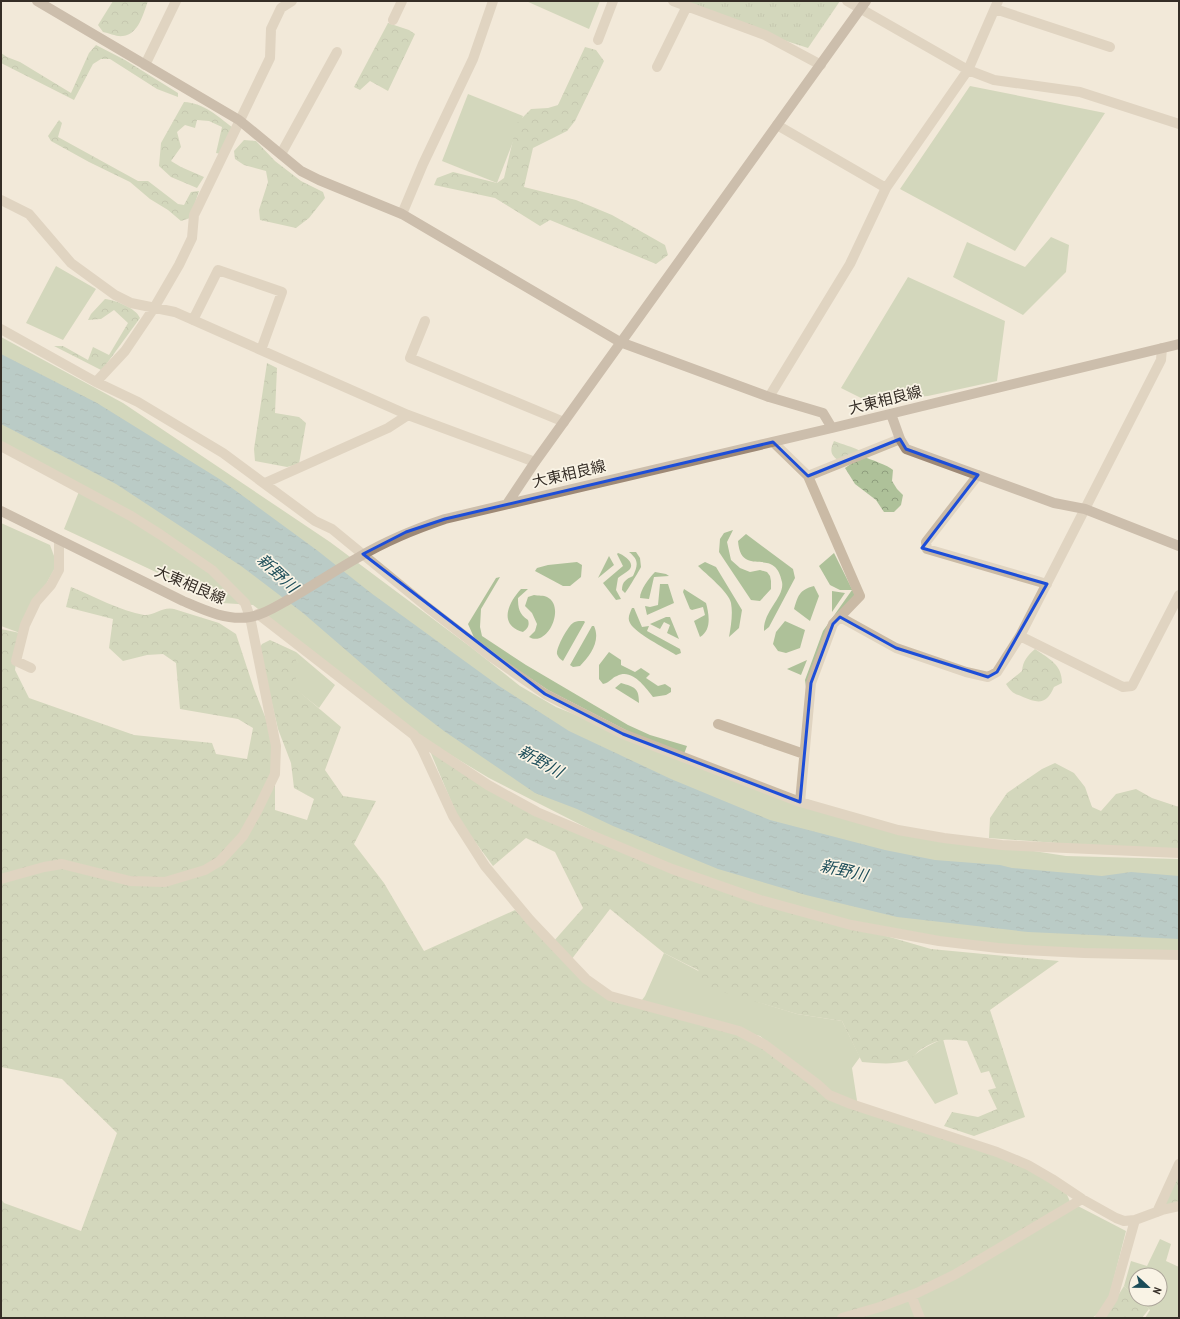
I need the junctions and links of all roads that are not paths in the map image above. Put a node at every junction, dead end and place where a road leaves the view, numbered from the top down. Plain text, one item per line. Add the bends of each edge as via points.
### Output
1 (37, 1) edge
2 (176, 1) edge
3 (292, 1) edge
4 (402, 1) edge
5 (493, 1) edge
6 (613, 1) edge
7 (673, 1) edge
8 (847, 1) edge
9 (863, 5) edge
10 (996, 5) edge
11 (687, 6) junction
12 (393, 20) dead end
13 (598, 40) dead end
14 (1110, 47) dead end
15 (337, 52) dead end
16 (145, 65) junction
17 (821, 65) junction
18 (657, 67) dead end
19 (968, 70) junction
20 (239, 120) junction
21 (1179, 124) edge
22 (777, 125) junction
23 (281, 154) junction
24 (886, 188) junction
25 (1, 200) edge
26 (402, 214) junction
27 (154, 308) junction
28 (193, 320) junction
29 (425, 321) dead end
30 (1, 329) edge
31 (620, 342) junction
32 (1179, 344) edge
33 (1162, 348) junction
34 (261, 350) junction
35 (96, 382) junction
36 (769, 397) junction
37 (891, 414) junction
38 (408, 415) junction
39 (564, 422) junction
40 (832, 428) junction
41 (900, 439) junction
42 (773, 442) junction
43 (1, 446) edge
44 (535, 462) junction
45 (978, 475) junction
46 (808, 476) junction
47 (265, 483) junction
48 (507, 504) junction
49 (1085, 509) junction
50 (1, 512) edge
51 (59, 540) junction
52 (1179, 546) edge
53 (360, 556) junction
54 (1047, 584) junction
55 (1179, 595) edge
56 (259, 614) junction
57 (840, 617) junction
58 (1020, 636) junction
59 (31, 668) dead end
60 (718, 724) dead end
61 (414, 735) junction
62 (804, 754) junction
63 (800, 802) junction
64 (1179, 853) edge
65 (1, 879) edge
66 (1179, 955) edge
67 (1179, 1164) edge
68 (1082, 1199) junction
69 (1179, 1206) edge
70 (1156, 1212) junction
71 (1135, 1220) junction
72 (912, 1295) junction
73 (842, 1318) edge
74 (920, 1318) edge
75 (1100, 1318) edge

1 - 16 street
2 - 16 street
3 - 20 street via 282,8 271,29 270,58
4 - 12 street
5 - 26 street via 473,59
6 - 13 street
7 - 11 street
8 - 9 street
9 - 17 street
9 - 19 street
10 - 14 street
10 - 19 street
11 - 17 street via 765,35
11 - 18 street
15 - 23 street
16 - 20 street
17 - 22 street
19 - 21 street via 994,80 1080,92
19 - 24 street
20 - 23 street
20 - 27 street via 194,216 192,238
22 - 24 street
22 - 31 street
23 - 26 street via 300,171
24 - 36 street via 850,264
25 - 27 street via 29,214 71,263 115,295 132,303
26 - 31 street
27 - 28 street via 175,312
27 - 35 street via 125,351
28 - 34 street
28 - 34 street via 218,270 282,292
29 - 39 street via 410,358
30 - 35 street
31 - 36 street
31 - 39 street
32 - 33 street, 大東相良線
33 - 37 street, 大東相良線
33 - 49 street via 1161,360
34 - 38 street
35 - 47 street via 138,402 223,452
36 - 40 street via 823,413
37 - 40 street, 大東相良線
37 - 41 street
38 - 44 street
38 - 47 street via 388,428
39 - 44 street
40 - 42 street, 大東相良線
41 - 45 street via 906,449
41 - 46 street
42 - 46 street
42 - 48 street, 大東相良線
43 - 56 street via 131,516 212,570
44 - 48 street
45 - 49 street via 1054,503
45 - 54 street via 926,542 927,549
46 - 57 street via 860,596
47 - 53 street via 315,521 332,529
48 - 53 street, 大東相良線 via 445,519 406,532
49 - 52 street
49 - 54 street
50 - 51 street, 大東相良線
51 - 56 street, 大東相良線 via 183,601 211,612 229,617
51 - 59 street via 59,570 51,585 36,602 25,625 16,661
53 - 56 street, 大東相良線 via 317,584
53 - 63 street via 544,694 623,734
54 - 58 street
55 - 58 street via 1132,686 1123,687
56 - 61 street
56 - 65 street via 276,746 275,774 243,836 220,861 205,870 165,882 130,881 62,864
57 - 58 street via 896,648 988,677 997,672
57 - 62 street via 833,624 811,683
60 - 62 street
61 - 66 street via 488,785 537,812 672,869 767,902 851,925 939,941 1024,950
61 - 68 street via 453,816 485,866 530,920 586,979 610,996 739,1031 765,1045 830,1095 996,1152 1052,1179
62 - 63 street
63 - 64 street via 898,830 944,838 1002,845
67 - 70 street
68 - 71 street via 1116,1218 1124,1221
68 - 72 street via 954,1275
69 - 70 street
70 - 71 street
71 - 75 street via 1113,1298
72 - 73 street
72 - 74 street

